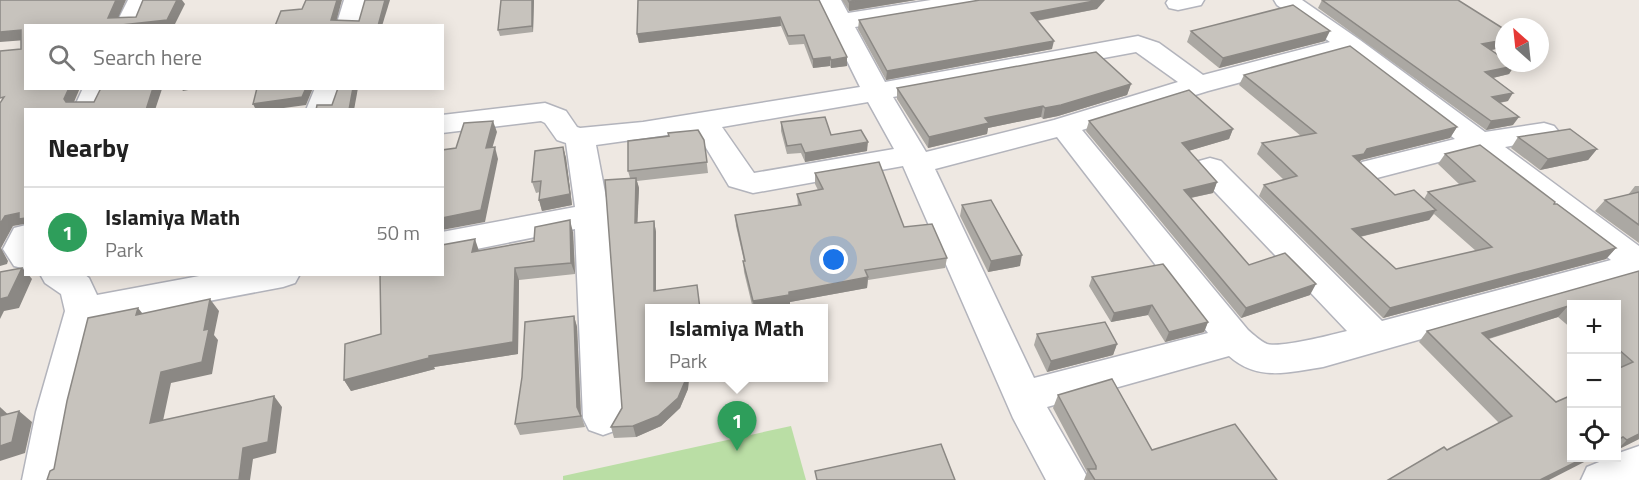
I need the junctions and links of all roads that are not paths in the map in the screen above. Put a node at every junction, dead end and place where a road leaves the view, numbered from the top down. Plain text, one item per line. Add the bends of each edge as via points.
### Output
1 (140, 0) edge
2 (356, 0) edge
3 (977, 0) edge
4 (1286, 0) edge
5 (834, 11) edge
6 (129, 24) edge
7 (349, 24) edge
8 (1351, 45) junction
9 (1198, 85) junction
10 (96, 90) edge
11 (328, 90) edge
12 (877, 92) junction
13 (88, 108) edge
14 (321, 108) edge
15 (704, 121) junction
16 (444, 124) edge
17 (1064, 126) junction
18 (1544, 132) edge
19 (579, 137) junction
20 (1480, 142) junction
21 (915, 160) junction
22 (1210, 168) dead end
23 (1373, 169) dead end
24 (591, 215) junction
25 (444, 244) edge
26 (1639, 264) edge
27 (60, 276) edge
28 (271, 276) edge
29 (83, 311) junction
30 (1374, 336) junction
31 (1235, 340) junction
32 (1024, 398) junction
33 (603, 418) dead end
34 (1639, 464) edge
35 (43, 480) edge
36 (1068, 480) edge
37 (1602, 480) edge

1 - 6 street
2 - 7 street
3 - 5 street
4 - 8 street
5 - 12 street
8 - 9 street
8 - 20 street
9 - 12 street via 1150,48 1138,44
9 - 17 street
10 - 13 street
11 - 14 street
12 - 15 street
12 - 21 street
15 - 19 street
15 - 21 street via 740,179 747,182
16 - 19 street via 545,112 556,117 567,135
17 - 21 street
17 - 31 street
18 - 20 street
19 - 24 street
20 - 23 street
20 - 26 street
21 - 32 street
22 - 30 street
24 - 25 street
24 - 33 street
26 - 30 street
27 - 29 street via 77,287
28 - 29 street
29 - 35 street via 56,412
30 - 31 street via 1323,352 1269,360 1249,352
31 - 32 street
32 - 36 street
34 - 37 street

